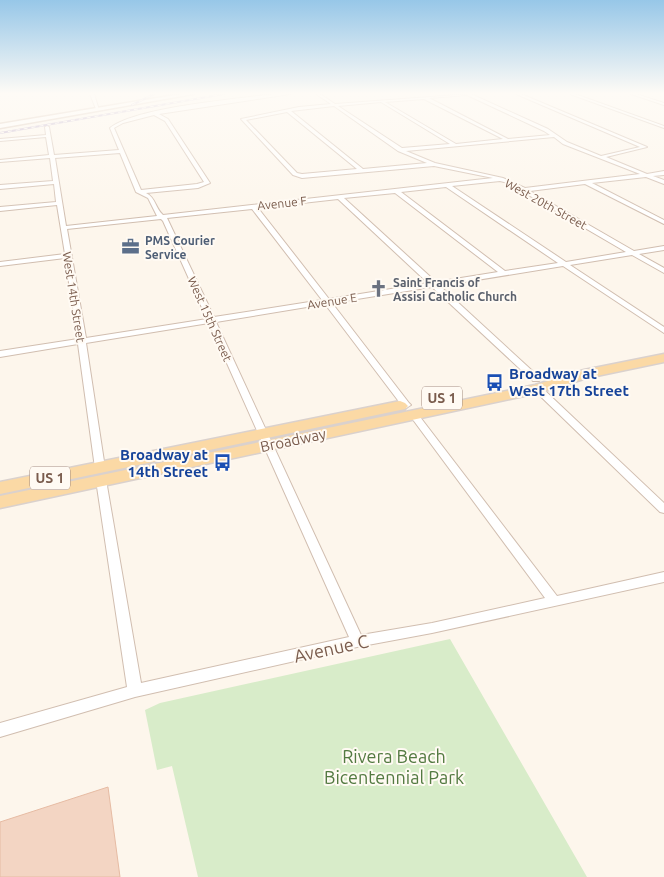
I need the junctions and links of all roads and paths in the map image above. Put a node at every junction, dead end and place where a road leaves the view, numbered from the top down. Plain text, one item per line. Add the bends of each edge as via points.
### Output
1 (115, 135) edge
2 (176, 135) edge
3 (258, 135) edge
4 (318, 135) edge
5 (378, 135) edge
6 (438, 135) edge
7 (497, 135) edge
8 (616, 135) edge
9 (48, 136) joint
10 (555, 136) joint
11 (0, 140) edge
12 (507, 140) junction
13 (455, 145) junction
14 (121, 150) junction
15 (400, 150) junction
16 (52, 156) junction
17 (602, 157) junction
18 (0, 161) edge
19 (434, 164) junction
20 (362, 171) junction
21 (664, 172) edge
22 (647, 175) junction
23 (501, 179) junction
24 (56, 182) junction
25 (586, 182) junction
26 (664, 182) edge
27 (448, 185) junction
28 (0, 187) edge
29 (525, 190) junction
30 (396, 191) junction
31 (139, 192) junction
32 (339, 197) junction
33 (59, 203) junction
34 (253, 206) junction
35 (0, 209) edge
36 (162, 217) junction
37 (664, 222) edge
38 (63, 228) junction
39 (664, 248) edge
40 (633, 253) junction
41 (68, 256) junction
42 (0, 264) edge
43 (564, 264) junction
44 (664, 271) edge
45 (504, 274) junction
46 (434, 285) junction
47 (328, 302) junction
48 (211, 321) junction
49 (664, 331) edge
50 (82, 341) junction
51 (0, 354) edge
52 (664, 358) edge
53 (537, 384) junction
54 (410, 410) junction
55 (265, 440) junction
56 (100, 474) junction
57 (0, 488) edge
58 (0, 502) edge
59 (664, 509) edge
60 (664, 577) edge
61 (554, 601) junction
62 (357, 641) junction
63 (135, 691) junction
64 (0, 730) edge

1 - 14 street, West 15th Street
2 - 31 street via 207,183
3 - 20 street via 296,174
4 - 20 street
5 - 15 street, West 20th Street
6 - 13 street
7 - 12 street
8 - 17 street via 645,147
9 - 11 street
9 - 16 street, West 14th Street
10 - 12 street
10 - 17 street via 570,146
12 - 13 street
13 - 15 street
14 - 16 street
14 - 31 street, West 15th Street
15 - 19 street, West 20th Street
16 - 18 street
16 - 24 street, West 14th Street
17 - 22 street
19 - 20 street
19 - 23 street, West 20th Street
21 - 22 street
22 - 25 street
22 - 26 street
23 - 27 street, Avenue F
23 - 29 street, West 20th Street
24 - 28 street
24 - 33 street, West 14th Street
25 - 29 street
25 - 37 street
27 - 30 street, Avenue F
27 - 43 street
29 - 40 street, West 20th Street
30 - 32 street, Avenue F
30 - 45 street
31 - 36 street, West 15th Street via 150,197
32 - 34 street, Avenue F
32 - 46 street
33 - 35 street
33 - 38 street, West 14th Street
34 - 36 street, Avenue F
34 - 47 street
36 - 38 street, Avenue F
36 - 48 street, West 15th Street
38 - 41 street, West 14th Street
39 - 40 street, Avenue E
40 - 43 street, Avenue E
40 - 44 street, West 20th Street
41 - 42 street
41 - 50 street, West 14th Street
43 - 45 street, Avenue E
43 - 49 street
45 - 46 street, Avenue E
46 - 47 street, Avenue E
46 - 53 street
47 - 48 street, Avenue E
47 - 54 street
48 - 50 street, Avenue E
48 - 55 street, West 15th Street
50 - 51 street, Avenue E
50 - 56 street, West 14th Street
52 - 53 main road, Broadway / US 1 via 584,374 569,373
53 - 54 main road, Broadway / US 1
53 - 59 street
54 - 55 main road, Broadway / US 1
54 - 61 street
55 - 56 main road, Broadway / US 1
55 - 62 street, West 15th Street
56 - 57 main road, Broadway / US 1
56 - 58 main road, Broadway / US 1
56 - 63 street, West 14th Street
60 - 61 street, Avenue C
61 - 62 street, Avenue C
62 - 63 street, Avenue C
63 - 64 street, Avenue C

